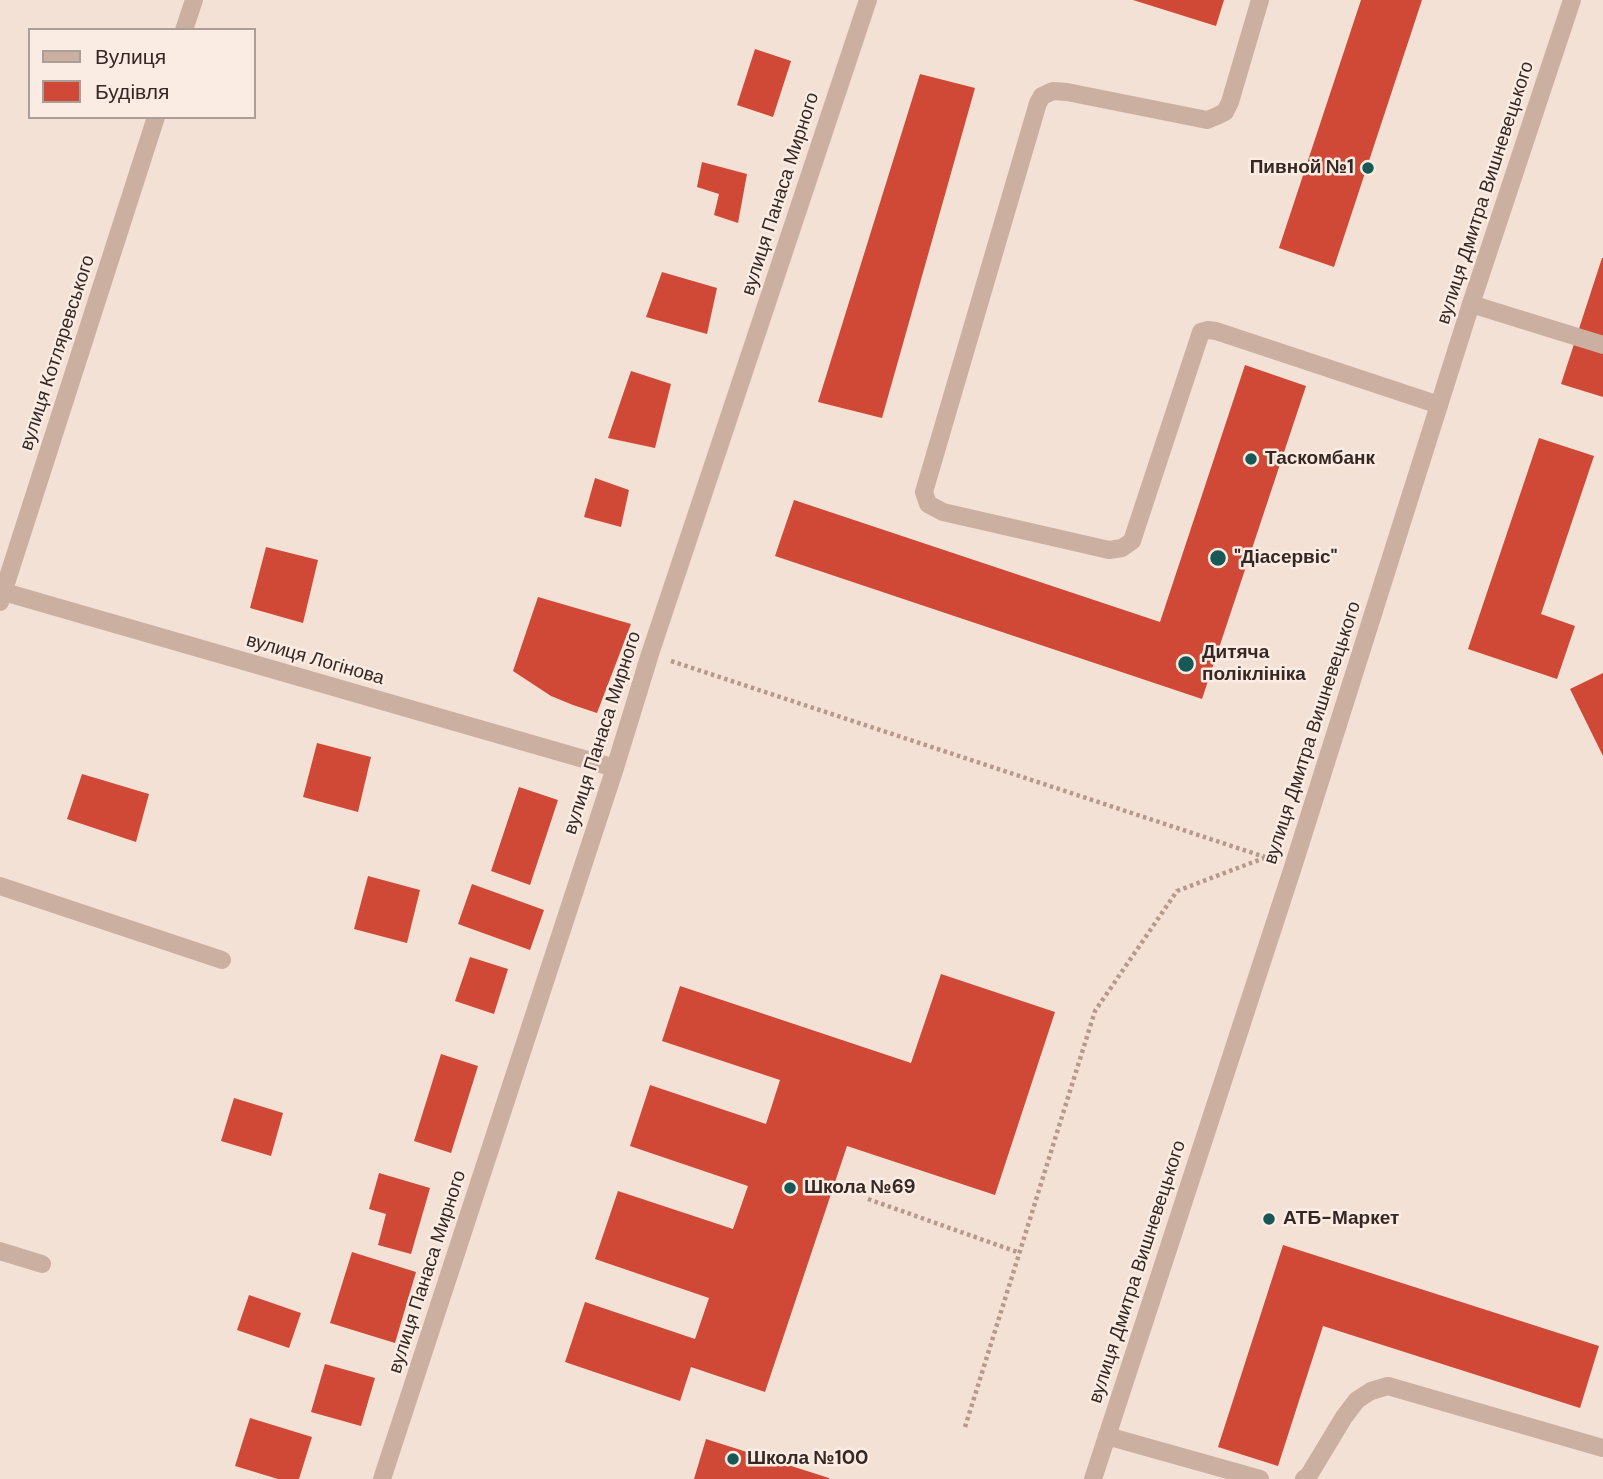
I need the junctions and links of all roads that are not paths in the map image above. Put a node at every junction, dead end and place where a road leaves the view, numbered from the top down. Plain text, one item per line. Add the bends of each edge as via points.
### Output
1 (194, 0) edge
2 (868, 0) edge
3 (1260, 0) edge
4 (1572, 0) edge
5 (185, 28) edge
6 (155, 119) edge
7 (1471, 304) junction
8 (1603, 345) edge
9 (1439, 405) junction
10 (2, 597) edge
11 (615, 768) junction
12 (0, 886) edge
13 (222, 960) dead end
14 (0, 1251) edge
15 (41, 1264) dead end
16 (1107, 1436) junction
17 (1603, 1448) edge
18 (383, 1479) edge
19 (1093, 1479) edge
20 (1260, 1479) edge
21 (1304, 1479) edge

1 - 5 street
2 - 11 street, вулиця Панаса Мирного
3 - 9 street via 1230,102 1217,116 1207,120 1067,92 1042,96 924,492 928,504 943,512 1109,550 1122,548 1132,541 1201,332 1208,330
4 - 7 street, вулиця Дмитра Вишневецького
6 - 10 street, вулиця Котляревського
7 - 8 street
7 - 9 street, вулиця Дмитра Вишневецького
9 - 16 street, вулиця Дмитра Вишневецького
10 - 11 street, вулиця Логінова
11 - 18 street, вулиця Панаса Мирного
12 - 13 street
14 - 15 street
16 - 19 street, вулиця Дмитра Вишневецького
16 - 20 street
17 - 21 street via 1388,1387 1357,1399

